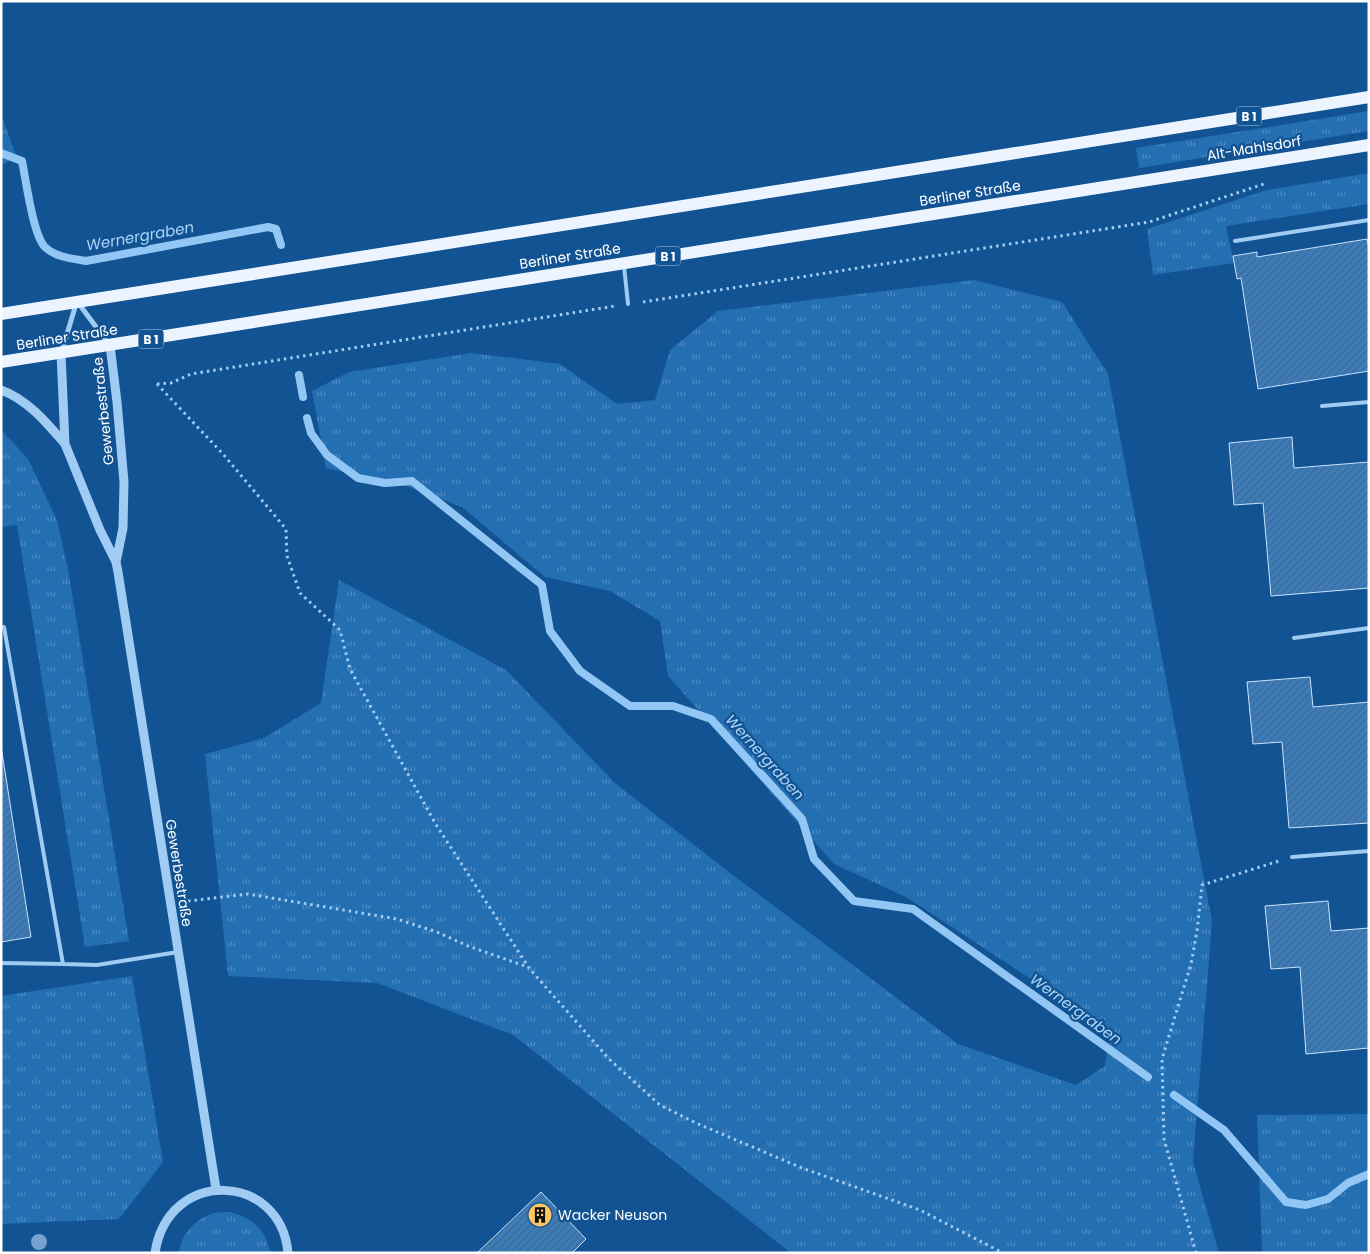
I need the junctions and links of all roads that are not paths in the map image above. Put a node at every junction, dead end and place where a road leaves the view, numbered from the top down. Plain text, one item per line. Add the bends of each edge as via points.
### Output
1 (1369, 97) edge
2 (1369, 145) edge
3 (1144, 181) joint
4 (1369, 220) edge
5 (1234, 241) dead end
6 (623, 263) junction
7 (77, 301) junction
8 (628, 304) road end
9 (1, 314) edge
10 (110, 345) junction
11 (61, 353) junction
12 (1, 362) edge
13 (1, 390) edge
14 (1369, 402) edge
15 (1322, 406) dead end
16 (65, 444) junction
17 (116, 562) junction
18 (1, 627) edge
19 (1369, 628) edge
20 (1294, 638) dead end
21 (1369, 851) edge
22 (1292, 857) road end
23 (178, 952) junction
24 (1, 963) edge
25 (62, 964) junction
26 (216, 1189) junction
27 (155, 1253) edge
28 (288, 1253) edge

1 - 7 main road, B 1
2 - 3 main road, Alt-Mahlsdorf / B 1
3 - 6 main road, Berliner Straße / B 1
4 - 5 lane
6 - 8 lane
6 - 10 main road, Berliner Straße / B 1
7 - 9 main road, B 1
7 - 10 street, Gewerbestraße
7 - 11 street, Gewerbestraße
10 - 11 main road, Berliner Straße / B 1
10 - 17 street, Gewerbestraße via 124,482 123,528
11 - 12 main road, Berliner Straße / B 1
11 - 16 street, Gewerbestraße
13 - 16 street via 43,418
14 - 15 lane
16 - 17 street, Gewerbestraße
17 - 23 street, Gewerbestraße
18 - 25 lane via 4,627
19 - 20 lane
21 - 22 lane
23 - 25 lane via 98,965
23 - 26 street, Gewerbestraße
24 - 25 lane
26 - 27 street via 192,1197 167,1218
26 - 28 street via 238,1192 260,1201 282,1227

